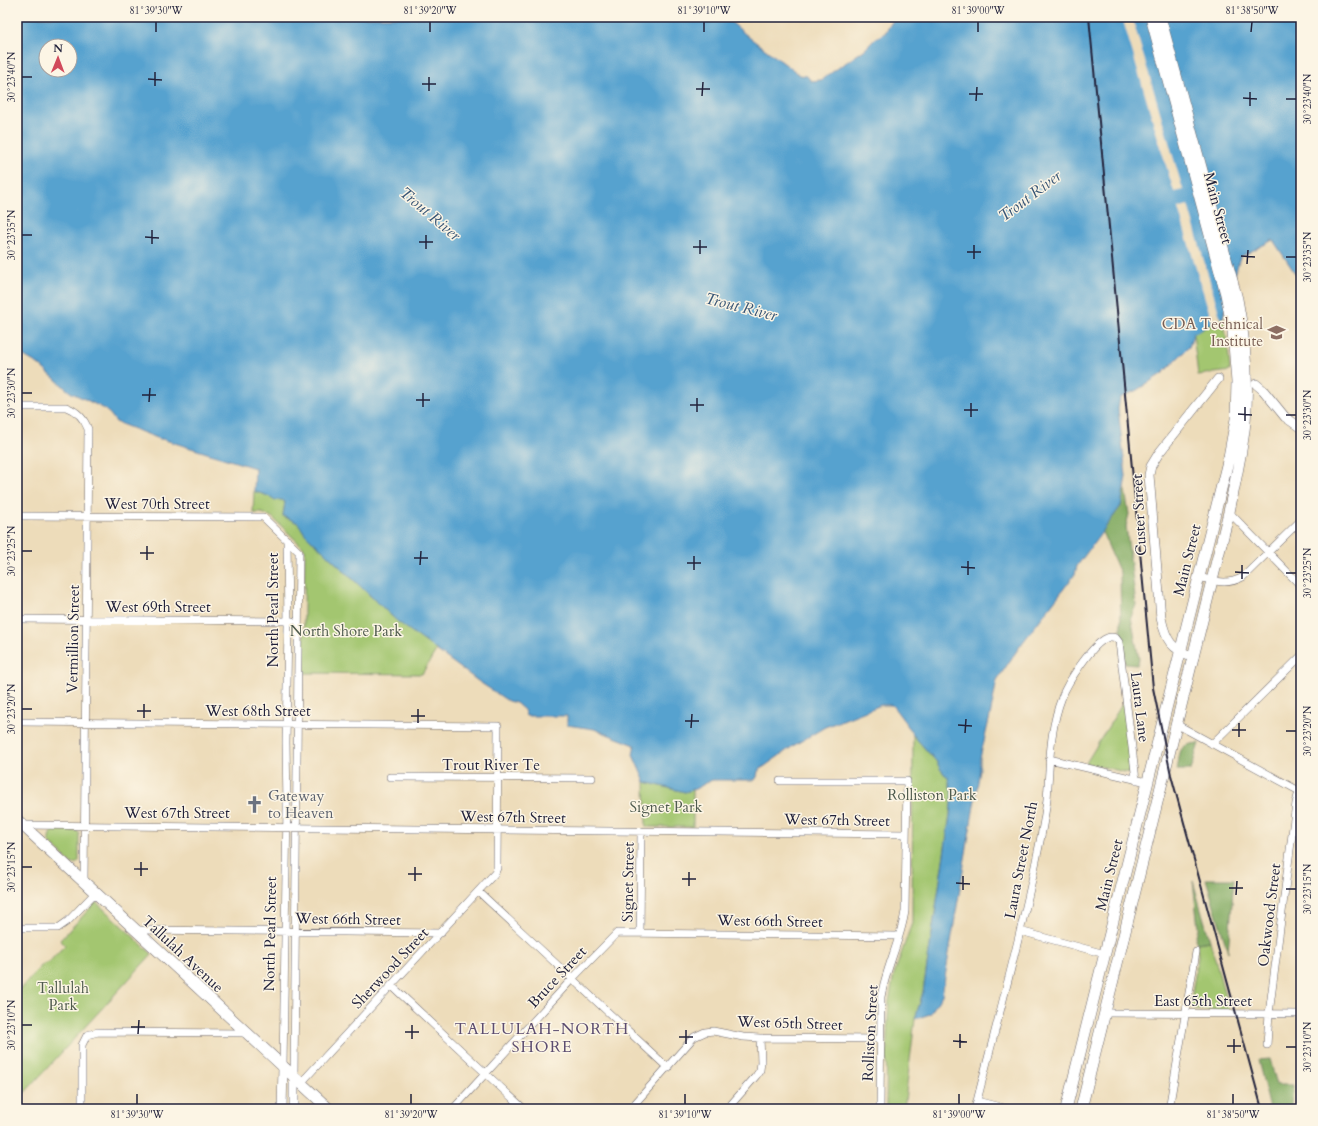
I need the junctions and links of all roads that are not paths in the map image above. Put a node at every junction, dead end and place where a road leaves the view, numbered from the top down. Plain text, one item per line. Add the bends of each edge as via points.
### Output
1 (1151, 17) edge
2 (1160, 17) edge
3 (1218, 379) dead end
4 (1256, 384) dead end
5 (1242, 401) junction
6 (17, 407) edge
7 (1301, 428) edge
8 (1229, 512) junction
9 (17, 516) edge
10 (88, 516) junction
11 (1301, 520) edge
12 (287, 540) junction
13 (1268, 553) junction
14 (1199, 577) junction
15 (1212, 580) junction
16 (1301, 586) edge
17 (17, 619) edge
18 (86, 620) junction
19 (288, 621) junction
20 (299, 622) junction
21 (1116, 638) joint
22 (1180, 652) junction
23 (1301, 656) edge
24 (1194, 657) junction
25 (17, 722) edge
26 (86, 723) junction
27 (286, 724) junction
28 (298, 724) junction
29 (1176, 724) junction
30 (1212, 744) junction
31 (1049, 759) junction
32 (390, 777) dead end
33 (498, 778) junction
34 (592, 778) dead end
35 (780, 781) dead end
36 (1142, 781) junction
37 (1300, 791) edge
38 (19, 823) edge
39 (84, 825) junction
40 (286, 827) junction
41 (298, 827) junction
42 (498, 830) junction
43 (1135, 830) junction
44 (641, 831) junction
45 (1149, 833) junction
46 (906, 834) junction
47 (84, 882) junction
48 (479, 892) junction
49 (95, 893) junction
50 (1115, 914) junction
51 (17, 928) edge
52 (136, 930) junction
53 (284, 931) junction
54 (296, 931) junction
55 (1020, 931) junction
56 (441, 933) junction
57 (640, 933) junction
58 (899, 936) junction
59 (1196, 952) dead end
60 (1105, 954) junction
61 (572, 979) junction
62 (392, 986) junction
63 (1105, 1013) junction
64 (1186, 1014) junction
65 (1269, 1014) junction
66 (1301, 1014) edge
67 (247, 1033) junction
68 (760, 1038) junction
69 (881, 1039) junction
70 (1268, 1045) dead end
71 (283, 1067) junction
72 (668, 1068) junction
73 (485, 1074) junction
74 (297, 1081) junction
75 (977, 1101) junction
76 (82, 1109) edge
77 (282, 1109) edge
78 (294, 1109) edge
79 (329, 1109) edge
80 (453, 1109) edge
81 (524, 1109) edge
82 (630, 1109) edge
83 (726, 1109) edge
84 (880, 1109) edge
85 (975, 1109) edge
86 (1008, 1109) edge
87 (1066, 1109) edge
88 (1081, 1109) edge
89 (1169, 1109) edge

1 - 5 main road, Main Street via 1226,294
2 - 5 main road, Main Street via 1237,299 1244,344 1246,382
3 - 22 street, Custer Street via 1150,466 1161,618 1169,641
4 - 7 street via 1285,417
5 - 8 main road, Main Street via 1242,443
5 - 14 main road, Main Street
6 - 10 street, Vermillion Street via 66,407 78,413 86,422
8 - 13 street
8 - 15 main road, Main Street
9 - 10 street, West 70th Street
10 - 12 street, West 70th Street via 263,517
10 - 18 street, Vermillion Street
11 - 13 street
12 - 19 street, North Pearl Street
12 - 20 street, North Pearl Street via 299,552
13 - 15 street via 1243,577 1234,582
13 - 16 street
14 - 15 street
14 - 22 main road, Main Street
15 - 24 main road, Main Street
17 - 18 street, West 69th Street
18 - 19 street, West 69th Street
18 - 26 street, Vermillion Street
19 - 20 street, West 69th Street
19 - 27 street, North Pearl Street
20 - 28 street, North Pearl Street
21 - 31 street, Laura Street North via 1106,638 1100,643 1069,682 1055,720
21 - 36 street, Laura Lane via 1119,642
22 - 24 street, Custer Street
22 - 36 main road, Main Street
23 - 30 street
24 - 29 main road, Main Street
25 - 26 street, West 68th Street
26 - 27 street, West 68th Street
26 - 39 street, Vermillion Street
27 - 28 street, West 68th Street
27 - 40 street, North Pearl Street
28 - 33 street, West 68th Street via 498,726
28 - 41 street, North Pearl Street
29 - 30 street
29 - 45 main road, Main Street
30 - 37 street
31 - 36 street
31 - 55 street, Laura Street North via 1047,800
32 - 33 street, Trout River Te
33 - 34 street, Trout River Te
33 - 42 street
35 - 46 street via 907,781
36 - 43 main road, Main Street
37 - 65 street, Oakwood Street via 1296,803
38 - 39 street, West 67th Street
38 - 47 main road, Tallulah Avenue
39 - 40 street, West 67th Street
39 - 47 street, Vermillion Street
40 - 41 street, West 67th Street
40 - 53 street, North Pearl Street
41 - 42 street, West 67th Street
41 - 54 street, North Pearl Street
42 - 44 street, West 67th Street
42 - 48 street, Sherwood Street via 497,868
43 - 45 street
43 - 50 main road, Main Street
44 - 46 street, West 67th Street
44 - 57 street, Signet Street
45 - 63 main road, Main Street
46 - 58 street, West 67th Street via 905,911
47 - 49 main road, Tallulah Avenue
48 - 56 street, Sherwood Street
48 - 61 street
49 - 51 street via 58,928
49 - 52 main road, Tallulah Avenue
50 - 60 main road, Main Street
50 - 63 main road via 1111,960 1101,1004
52 - 53 street, West 66th Street
52 - 67 main road, Tallulah Avenue
53 - 54 street, West 66th Street
53 - 71 street, North Pearl Street
54 - 56 street, West 66th Street
54 - 74 street, North Pearl Street
55 - 60 street
55 - 75 street, Laura Street North
56 - 62 street, Sherwood Street
57 - 58 street, West 66th Street
57 - 61 street, Bruce Street via 617,933
58 - 69 street, Rolliston Street via 883,983
59 - 64 street
60 - 87 main road, Main Street
61 - 72 street
61 - 73 street, Bruce Street
62 - 73 street
62 - 74 street, Sherwood Street
63 - 64 street, East 65th Street
63 - 88 main road, Main Street
64 - 65 street, East 65th Street
64 - 89 street
65 - 66 street, East 65th Street
65 - 70 street, Oakwood Street
67 - 71 main road, Tallulah Avenue
67 - 76 street via 98,1032 87,1035 82,1045
68 - 69 street, West 65th Street
68 - 72 street, West 65th Street via 705,1032 694,1038
68 - 83 street via 760,1070
69 - 84 street, Rolliston Street
71 - 74 main road, Tallulah Avenue
71 - 77 street, North Pearl Street
72 - 82 street
73 - 80 street, Bruce Street
73 - 81 street
74 - 78 street, North Pearl Street
74 - 79 main road, Tallulah Avenue
75 - 85 street, Laura Street North
75 - 86 street

